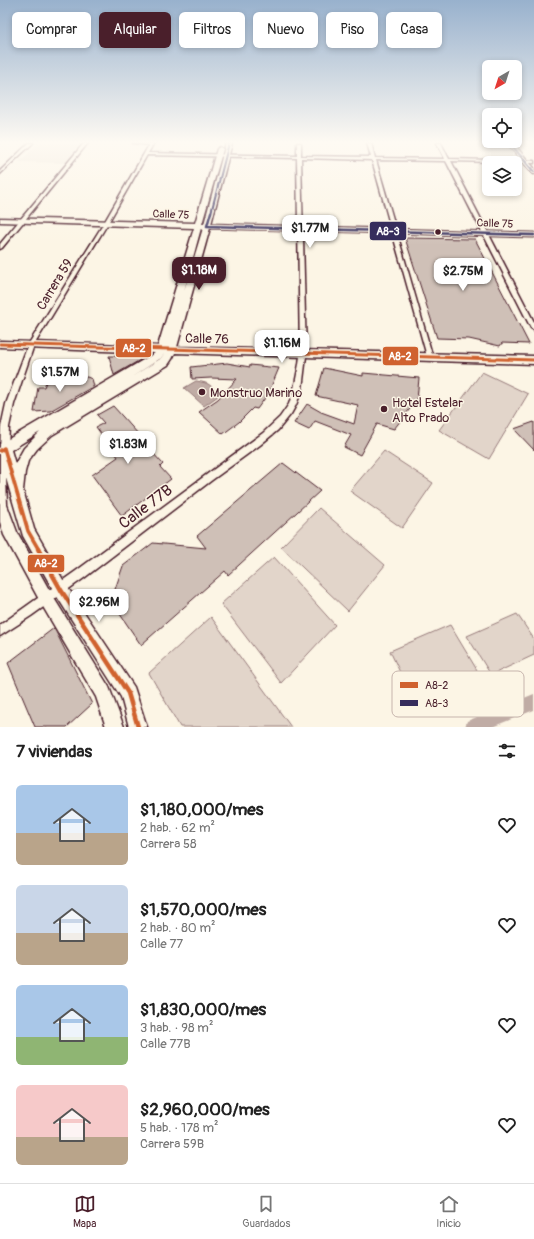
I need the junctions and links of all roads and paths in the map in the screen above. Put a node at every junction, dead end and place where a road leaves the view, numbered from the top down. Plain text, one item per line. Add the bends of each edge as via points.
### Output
1 (58, 177) edge
2 (132, 177) edge
3 (215, 177) edge
4 (217, 177) edge
5 (300, 177) edge
6 (379, 177) edge
7 (456, 177) edge
8 (0, 220) edge
9 (22, 221) junction
10 (106, 223) junction
11 (198, 226) junction
12 (207, 226) junction
13 (301, 229) junction
14 (394, 230) junction
15 (485, 234) junction
16 (534, 235) edge
17 (0, 248) edge
18 (185, 286) junction
19 (534, 328) edge
20 (0, 344) edge
21 (32, 345) junction
22 (167, 350) junction
23 (302, 354) junction
24 (430, 358) junction
25 (534, 360) edge
26 (2, 450) edge
27 (16, 493) junction
28 (61, 590) junction
29 (47, 600) junction
30 (0, 631) edge
31 (115, 727) edge
32 (138, 727) edge

1 - 9 street
2 - 10 street, Carrera 59
3 - 11 street
4 - 12 street
5 - 13 street, Calle 77B
6 - 14 street
7 - 15 street
8 - 9 street, Calle 75
9 - 10 street, Calle 75
9 - 17 street
10 - 11 street, Calle 75
10 - 21 street, Carrera 59
11 - 12 street, Calle 75
11 - 18 street
12 - 13 street, Calle 75
12 - 18 street
13 - 14 street, Calle 75
13 - 23 street, Calle 77B
14 - 15 street, Calle 75
14 - 24 street
15 - 16 street, Calle 75
15 - 19 street
18 - 22 street
20 - 21 street, Calle 76
21 - 22 street, Calle 76
21 - 26 street, Carrera 59 via 10,404
22 - 23 street, Calle 76
22 - 26 street
22 - 27 street via 164,362 48,432 32,446 23,458 18,472
23 - 24 street, Calle 76
23 - 28 street, Calle 77B via 296,394 283,418 260,440
24 - 25 street, Calle 76
26 - 27 street
26 - 29 street via 1,505 11,535
27 - 28 street via 28,532
28 - 29 street, Calle 77B
28 - 32 street via 128,693
29 - 30 street, Calle 77B
29 - 31 street via 103,693

